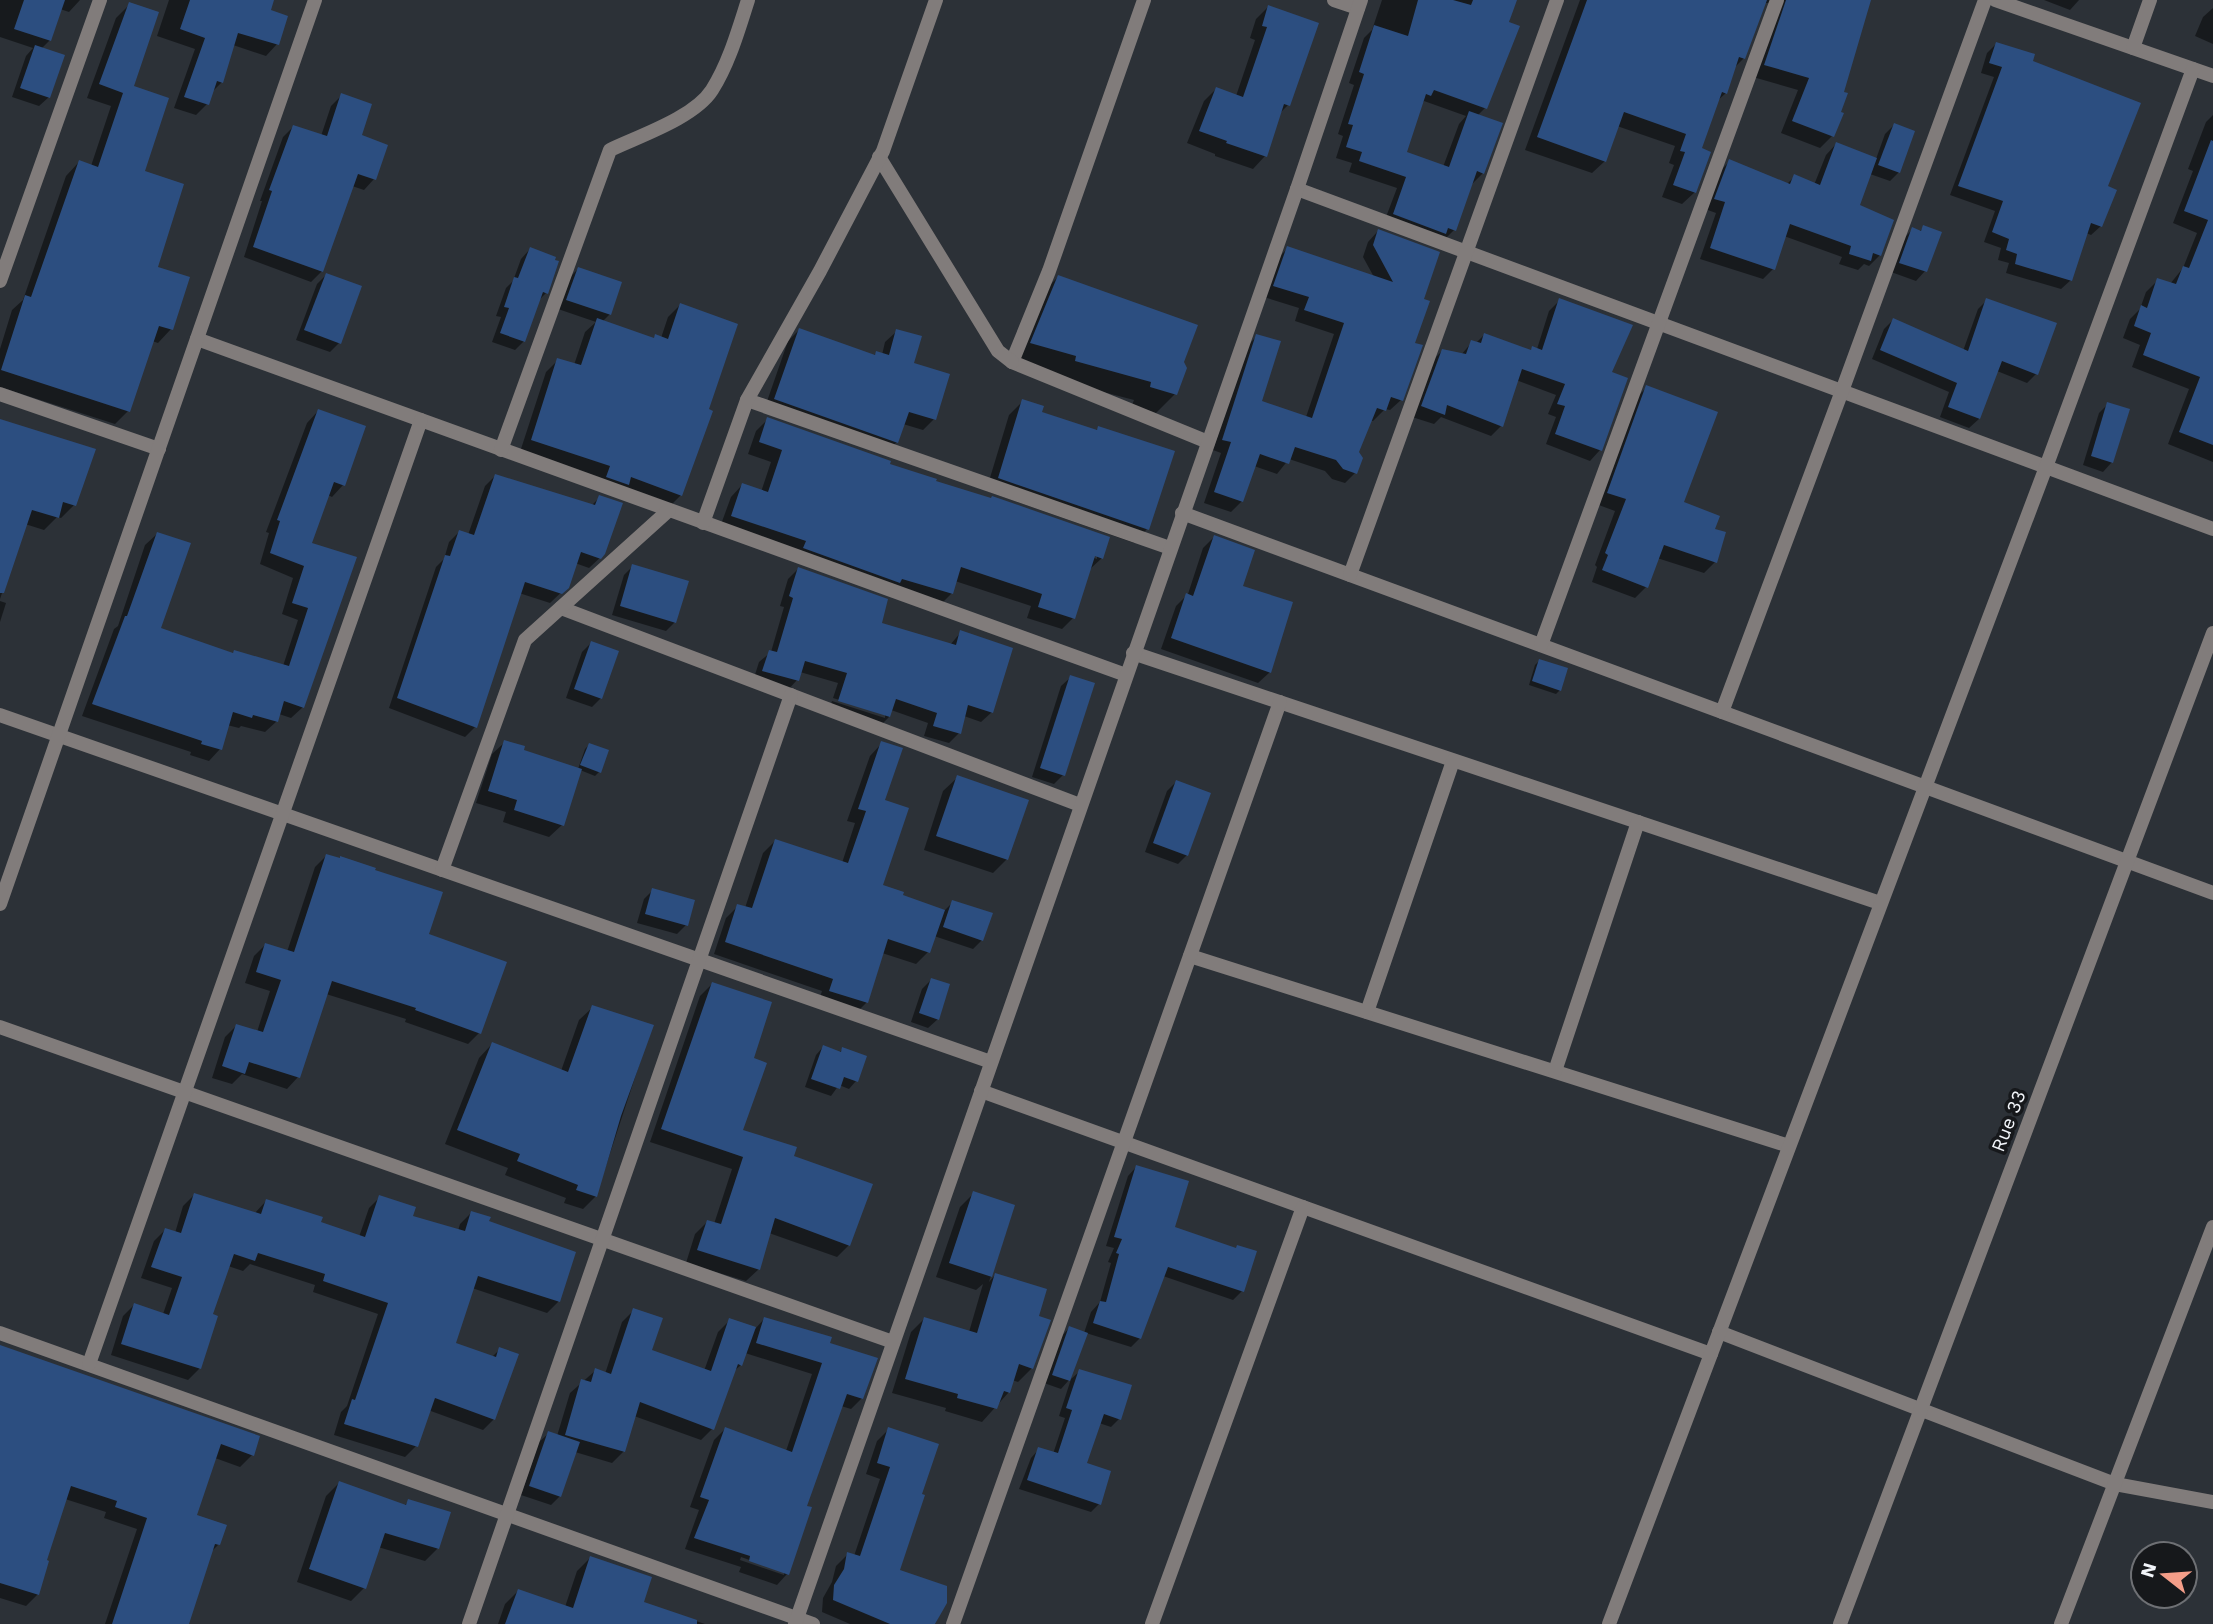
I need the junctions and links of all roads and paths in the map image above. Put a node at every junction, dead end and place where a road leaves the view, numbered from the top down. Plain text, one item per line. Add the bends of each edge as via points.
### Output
1 (100, 0) edge
2 (315, 0) edge
3 (748, 0) edge
4 (936, 0) edge
5 (1144, 0) edge
6 (1334, 0) edge
7 (1557, 0) edge
8 (1777, 0) edge
9 (1985, 0) edge
10 (1995, 0) edge
11 (2150, 0) edge
12 (1360, 4) edge
13 (2133, 48) junction
14 (2193, 69) junction
15 (2213, 76) edge
16 (879, 158) junction
17 (1297, 189) junction
18 (1468, 253) junction
19 (0, 281) edge
20 (1660, 324) junction
21 (197, 339) junction
22 (1012, 362) junction
23 (1842, 391) junction
24 (0, 394) edge
25 (747, 400) junction
26 (421, 420) junction
27 (1208, 442) junction
28 (159, 449) junction
29 (502, 450) junction
30 (2046, 467) junction
31 (669, 510) junction
32 (1182, 513) junction
33 (703, 523) junction
34 (2213, 529) edge
35 (1170, 548) junction
36 (1350, 575) junction
37 (561, 608) junction
38 (2213, 632) edge
39 (1541, 645) junction
40 (1133, 653) junction
41 (1126, 675) junction
42 (791, 695) junction
43 (1280, 702) junction
44 (1722, 712) junction
45 (0, 715) edge
46 (59, 736) junction
47 (1453, 761) junction
48 (1923, 786) junction
49 (1080, 805) junction
50 (282, 814) junction
51 (1638, 822) junction
52 (2126, 860) junction
53 (442, 870) junction
54 (2213, 892) edge
55 (1880, 903) junction
56 (0, 904) edge
57 (1190, 956) junction
58 (699, 960) junction
59 (1367, 1012) junction
60 (0, 1027) edge
61 (991, 1062) junction
62 (1555, 1071) junction
63 (981, 1091) junction
64 (185, 1092) junction
65 (1124, 1142) junction
66 (1789, 1146) junction
67 (1303, 1207) junction
68 (2213, 1227) edge
69 (602, 1239) junction
70 (0, 1332) edge
71 (1719, 1332) junction
72 (893, 1342) junction
73 (1711, 1354) junction
74 (89, 1364) junction
75 (1920, 1409) junction
76 (2115, 1484) junction
77 (2213, 1502) edge
78 (507, 1514) junction
79 (796, 1621) edge
80 (468, 1624) edge
81 (813, 1624) edge
82 (953, 1624) edge
83 (1152, 1624) edge
84 (1609, 1624) edge
85 (1840, 1624) edge
86 (2061, 1624) edge

1 - 19 street
2 - 21 street
3 - 29 street via 731,51 710,93 680,118 610,150
4 - 16 street
5 - 22 street via 1049,271
6 - 12 street
7 - 18 street
8 - 20 street
9 - 23 street
10 - 13 street
11 - 13 street
12 - 17 street
13 - 14 street
14 - 15 street
14 - 30 street
16 - 22 street via 998,351
16 - 25 street
17 - 18 street
17 - 27 street
18 - 20 street
18 - 36 street
20 - 23 street
20 - 39 street
21 - 26 street
21 - 28 street
22 - 27 street
23 - 30 street
23 - 44 street
24 - 28 street
25 - 33 street
25 - 35 street
26 - 29 street
26 - 50 street
27 - 32 street
28 - 46 street
29 - 31 street
30 - 34 street
30 - 48 street
31 - 33 street
31 - 37 street
32 - 35 street
32 - 36 street
33 - 41 street
35 - 40 street
36 - 39 street
37 - 42 street
37 - 53 street via 525,640
38 - 52 street, Rue 33
39 - 44 street
40 - 41 street
40 - 43 street
41 - 49 street
42 - 49 street
42 - 58 street
43 - 47 street
43 - 57 street
44 - 48 street
45 - 46 street
46 - 50 street
46 - 56 street
47 - 51 street
47 - 59 street
48 - 52 street
48 - 55 street
49 - 61 street
50 - 53 street
50 - 64 street
51 - 55 street
51 - 62 street
52 - 54 street
52 - 75 street, Rue 33
53 - 58 street
55 - 66 street
57 - 59 street
57 - 65 street
58 - 61 street
58 - 69 street
59 - 62 street
60 - 64 street
61 - 63 street
62 - 66 street
63 - 65 street
63 - 72 street
64 - 69 street
64 - 74 street
65 - 67 street
65 - 82 street
66 - 71 street
67 - 73 street
67 - 83 street
68 - 76 street
69 - 72 street
69 - 78 street
70 - 74 street
71 - 73 street
71 - 75 street
72 - 79 street
73 - 84 street
74 - 78 street
75 - 76 street
75 - 85 street, Rue 33
76 - 77 street
76 - 86 street
78 - 79 street
78 - 80 street
79 - 81 street

